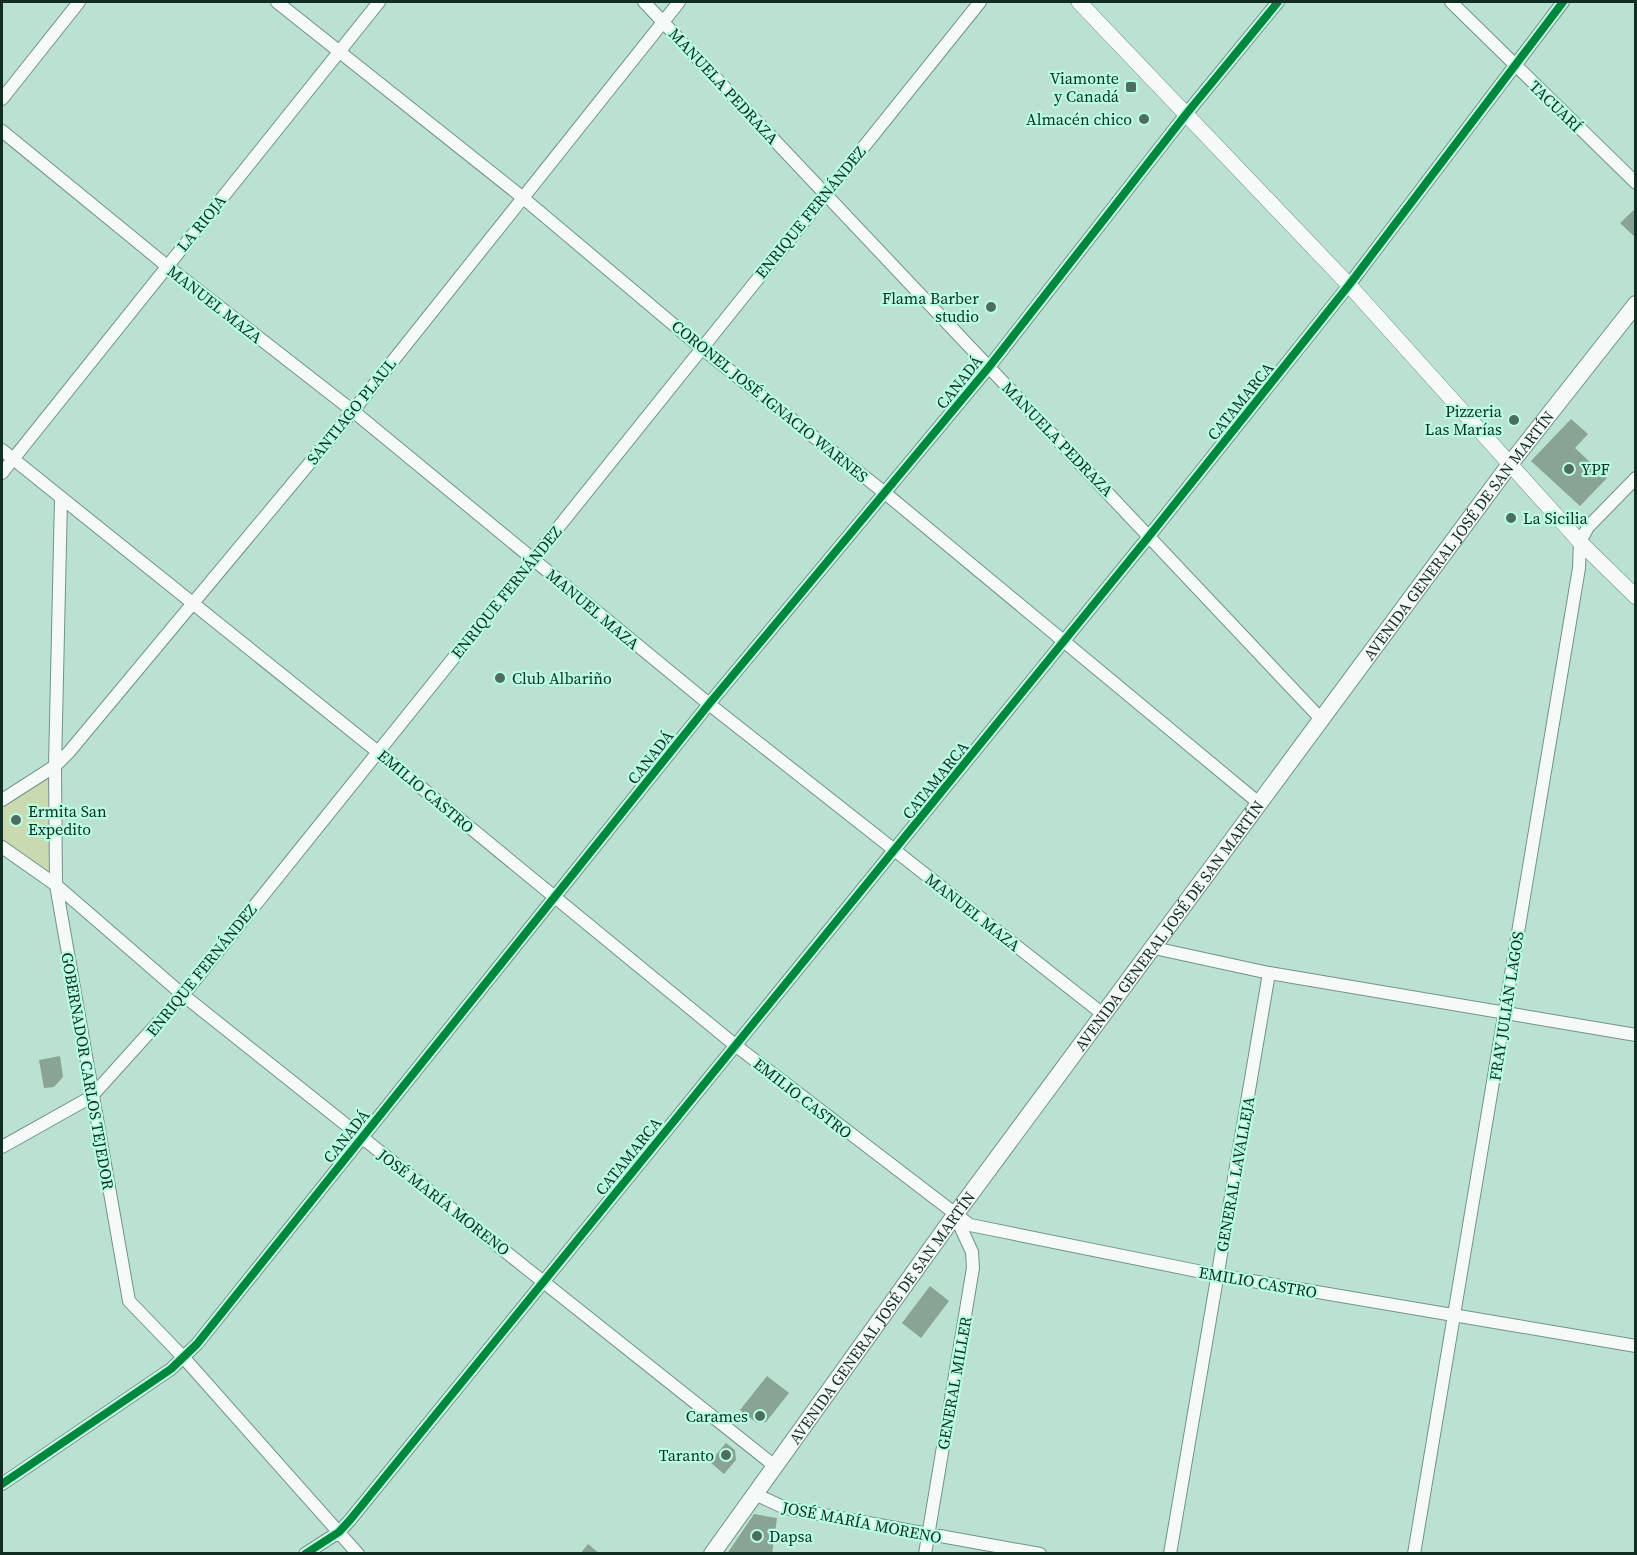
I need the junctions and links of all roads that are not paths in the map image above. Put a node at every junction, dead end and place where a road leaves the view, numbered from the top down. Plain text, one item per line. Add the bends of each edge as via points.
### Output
1 (79, 2) edge
2 (277, 2) edge
3 (380, 2) edge
4 (644, 2) edge
5 (679, 2) edge
6 (980, 2) edge
7 (1079, 2) edge
8 (1278, 2) edge
9 (1451, 2) edge
10 (1563, 2) edge
11 (663, 22) junction
12 (339, 51) junction
13 (1514, 65) junction
14 (2, 99) edge
15 (1187, 113) junction
16 (2, 131) edge
17 (1635, 183) edge
18 (825, 193) junction
19 (522, 197) junction
20 (167, 266) junction
21 (1349, 285) junction
22 (1635, 304) edge
23 (700, 347) junction
24 (989, 367) junction
25 (353, 411) junction
26 (2, 450) edge
27 (13, 459) junction
28 (1510, 464) junction
29 (2, 473) edge
30 (1635, 478) edge
31 (885, 493) junction
32 (61, 499) junction
33 (1150, 535) junction
34 (1580, 542) junction
35 (533, 559) junction
36 (1635, 597) edge
37 (192, 603) junction
38 (1065, 640) junction
39 (709, 704) junction
40 (1322, 720) junction
41 (378, 752) junction
42 (55, 766) junction
43 (2, 800) edge
44 (1260, 804) junction
45 (2, 847) edge
46 (896, 851) junction
47 (56, 885) junction
48 (555, 899) junction
49 (1154, 948) junction
50 (1269, 973) junction
51 (183, 995) junction
52 (1504, 1013) junction
53 (1104, 1015) junction
54 (1635, 1035) edge
55 (735, 1045) junction
56 (91, 1097) junction
57 (362, 1137) junction
58 (2, 1147) edge
59 (955, 1215) junction
60 (1217, 1275) junction
61 (545, 1281) junction
62 (1456, 1317) junction
63 (1635, 1346) edge
64 (184, 1358) junction
65 (776, 1467) junction
66 (2, 1484) edge
67 (757, 1495) junction
68 (339, 1532) junction
69 (928, 1536) junction
70 (305, 1554) edge
71 (358, 1554) edge
72 (712, 1554) edge
73 (925, 1554) edge
74 (1040, 1554) edge
75 (1170, 1554) edge
76 (1414, 1554) edge

1 - 14 street
2 - 12 street, CORONEL JOSÉ IGNACIO WARNES
3 - 12 street, LA RIOJA
4 - 11 street, MANUELA PEDRAZA
5 - 11 street, SANTIAGO PLAUL
6 - 18 street, ENRIQUE FERNÁNDEZ
7 - 15 street
8 - 15 street, CANADÁ
9 - 13 street, TACUARÍ
10 - 13 street, CATAMARCA
11 - 18 street, MANUELA PEDRAZA
11 - 19 street, SANTIAGO PLAUL
12 - 19 street, CORONEL JOSÉ IGNACIO WARNES
12 - 20 street, LA RIOJA
13 - 17 street, TACUARÍ
13 - 21 street, CATAMARCA
15 - 21 street
15 - 24 street, CANADÁ
16 - 20 street, MANUEL MAZA
18 - 23 street, ENRIQUE FERNÁNDEZ
18 - 24 street, MANUELA PEDRAZA
19 - 23 street, CORONEL JOSÉ IGNACIO WARNES
19 - 25 street, SANTIAGO PLAUL
20 - 25 street, MANUEL MAZA
20 - 27 street, LA RIOJA
21 - 28 street
21 - 33 street, CATAMARCA
22 - 28 main road, AVENIDA GENERAL JOSÉ DE SAN MARTÍN
23 - 31 street, CORONEL JOSÉ IGNACIO WARNES
23 - 35 street, ENRIQUE FERNÁNDEZ
24 - 31 street, CANADÁ
24 - 33 street, MANUELA PEDRAZA
25 - 35 street, MANUEL MAZA
25 - 37 street, SANTIAGO PLAUL
26 - 27 street, EMILIO CASTRO
27 - 29 street, LA RIOJA
27 - 32 street, EMILIO CASTRO
28 - 34 street
28 - 40 main road, AVENIDA GENERAL JOSÉ DE SAN MARTÍN
30 - 34 street via 1588,527
31 - 38 street, CORONEL JOSÉ IGNACIO WARNES
31 - 39 street, CANADÁ
32 - 37 street, EMILIO CASTRO
32 - 42 street, GOBERNADOR CARLOS TEJEDOR
33 - 38 street, CATAMARCA
33 - 40 street, MANUELA PEDRAZA
34 - 36 street
34 - 52 street, FRAY JULIÁN LAGOS via 1579,568
35 - 39 street, MANUEL MAZA
35 - 41 street, ENRIQUE FERNÁNDEZ
37 - 41 street, EMILIO CASTRO
37 - 42 street, SANTIAGO PLAUL
38 - 44 street, CORONEL JOSÉ IGNACIO WARNES
38 - 46 street, CATAMARCA
39 - 46 street, MANUEL MAZA
39 - 48 street, CANADÁ
40 - 44 main road, AVENIDA GENERAL JOSÉ DE SAN MARTÍN
41 - 48 street, EMILIO CASTRO
41 - 51 street, ENRIQUE FERNÁNDEZ
42 - 43 street, SANTIAGO PLAUL
42 - 47 street, GOBERNADOR CARLOS TEJEDOR
44 - 49 main road, AVENIDA GENERAL JOSÉ DE SAN MARTÍN
45 - 47 street, JOSÉ MARÍA MORENO
46 - 53 street, MANUEL MAZA
46 - 55 street, CATAMARCA
47 - 51 street, JOSÉ MARÍA MORENO
47 - 56 street, GOBERNADOR CARLOS TEJEDOR
48 - 55 street, EMILIO CASTRO
48 - 57 street, CANADÁ
49 - 50 street
49 - 53 main road, AVENIDA GENERAL JOSÉ DE SAN MARTÍN
50 - 52 street
50 - 60 street, GENERAL LAVALLEJA
51 - 56 street, ENRIQUE FERNÁNDEZ
51 - 57 street, JOSÉ MARÍA MORENO
52 - 54 street
52 - 62 street, FRAY JULIÁN LAGOS
53 - 59 main road, AVENIDA GENERAL JOSÉ DE SAN MARTÍN
55 - 59 street, EMILIO CASTRO
55 - 61 street, CATAMARCA
56 - 58 street, ENRIQUE FERNÁNDEZ
56 - 64 street, GOBERNADOR CARLOS TEJEDOR via 129,1301
57 - 61 street, JOSÉ MARÍA MORENO
57 - 64 street, CANADÁ
59 - 60 street, EMILIO CASTRO via 970,1225
59 - 65 main road, AVENIDA GENERAL JOSÉ DE SAN MARTÍN
59 - 69 street, GENERAL MILLER via 972,1252 973,1268
60 - 62 street, EMILIO CASTRO
60 - 75 street, GENERAL LAVALLEJA
61 - 65 street, JOSÉ MARÍA MORENO
61 - 68 street, CATAMARCA
62 - 63 street, EMILIO CASTRO
62 - 76 street, FRAY JULIÁN LAGOS
64 - 66 street, CANADÁ
64 - 68 street, GOBERNADOR CARLOS TEJEDOR
65 - 67 main road, AVENIDA GENERAL JOSÉ DE SAN MARTÍN
67 - 69 street, JOSÉ MARÍA MORENO via 785,1508
67 - 72 main road, AVENIDA GENERAL JOSÉ DE SAN MARTÍN
68 - 70 street, CATAMARCA
68 - 71 street, GOBERNADOR CARLOS TEJEDOR
69 - 73 street, GENERAL MILLER
69 - 74 street, JOSÉ MARÍA MORENO

